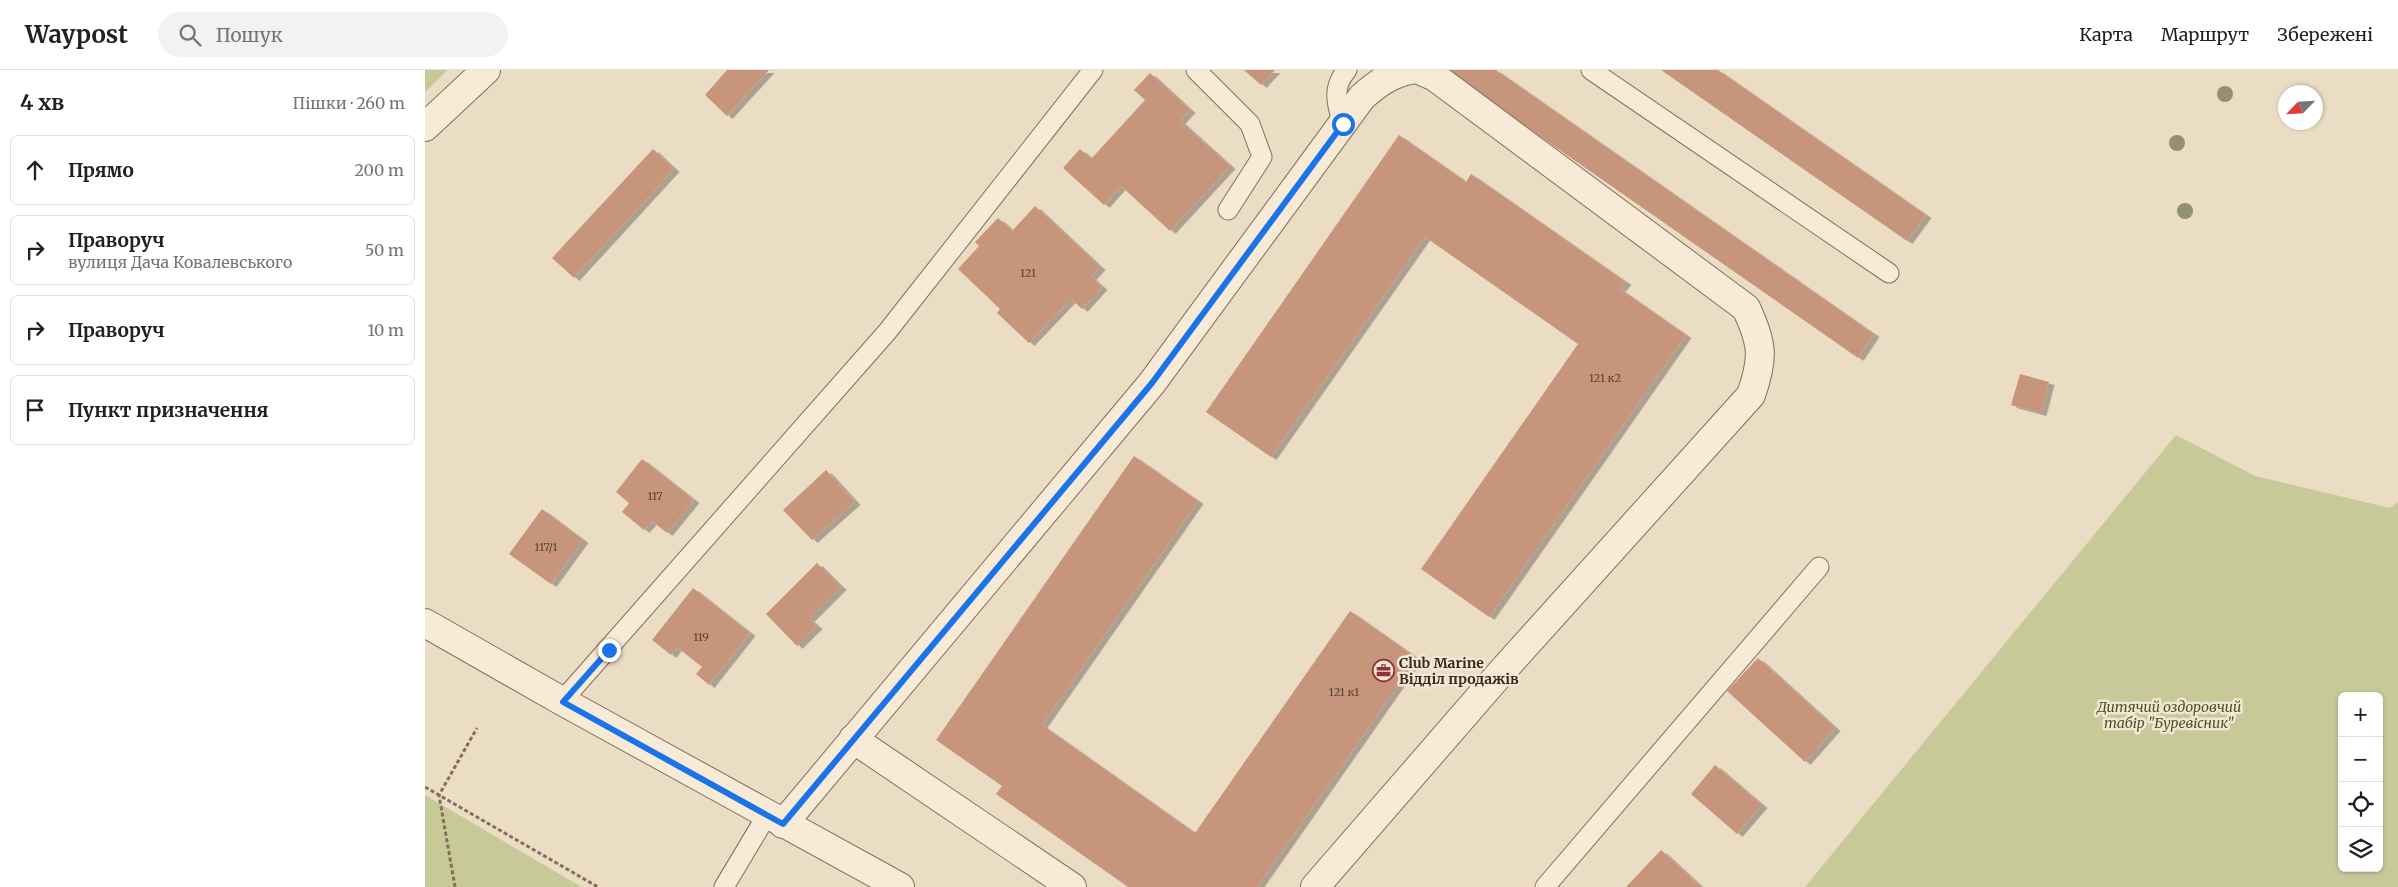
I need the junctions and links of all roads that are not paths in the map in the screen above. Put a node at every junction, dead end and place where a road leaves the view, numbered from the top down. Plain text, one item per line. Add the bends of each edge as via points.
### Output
1 (485, 70) edge
2 (1093, 70) edge
3 (1196, 70) edge
4 (1347, 70) edge
5 (1410, 70) edge
6 (1419, 70) edge
7 (1591, 70) edge
8 (1343, 124) junction
9 (425, 127) edge
10 (1228, 210) dead end
11 (1889, 273) dead end
12 (1819, 567) dead end
13 (425, 623) edge
14 (563, 702) junction
15 (853, 739) junction
16 (775, 819) junction
17 (724, 887) edge
18 (901, 887) edge
19 (1071, 887) edge
20 (1315, 887) edge
21 (1545, 887) edge

1 - 9 street
2 - 14 lane via 887,332
3 - 10 lane via 1250,124 1262,158
4 - 8 lane via 1336,90 1336,103
5 - 8 street via 1396,72 1377,83 1362,97
6 - 20 street via 1435,76 1746,308 1758,332 1761,352 1751,396 1505,668
7 - 11 lane
8 - 15 street via 1152,383
12 - 21 lane
13 - 14 street
14 - 16 street
15 - 16 street
15 - 19 street
16 - 17 lane
16 - 18 street

